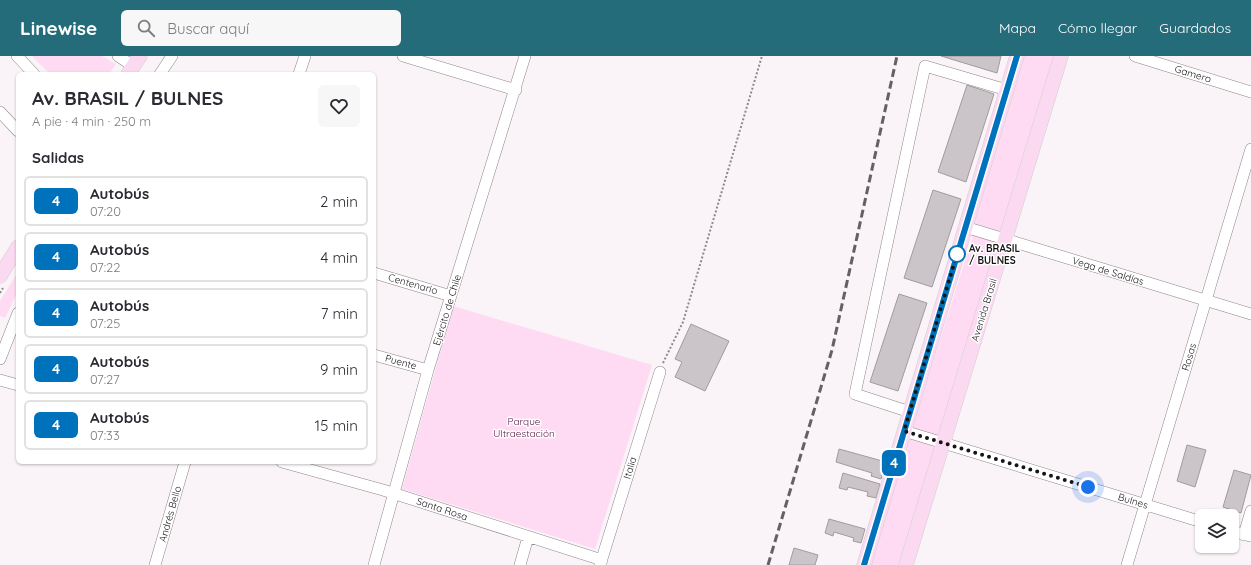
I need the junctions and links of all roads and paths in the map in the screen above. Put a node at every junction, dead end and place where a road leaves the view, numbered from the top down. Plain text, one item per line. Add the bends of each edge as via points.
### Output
1 (17, 56) edge
2 (118, 56) edge
3 (172, 56) edge
4 (305, 56) edge
5 (403, 56) edge
6 (525, 56) edge
7 (762, 56) edge
8 (1017, 56) edge
9 (1061, 56) edge
10 (1135, 56) edge
11 (1166, 61) edge
12 (134, 65) edge
13 (32, 72) edge
14 (161, 72) edge
15 (300, 72) edge
16 (516, 90) junction
17 (1007, 90) junction
18 (1251, 92) edge
19 (0, 112) edge
20 (16, 129) edge
21 (1251, 149) edge
22 (965, 227) junction
23 (1005, 239) junction
24 (16, 250) edge
25 (376, 274) edge
26 (0, 276) edge
27 (451, 296) junction
28 (1206, 300) junction
29 (1251, 314) edge
30 (16, 318) edge
31 (376, 356) edge
32 (0, 359) edge
33 (428, 370) junction
34 (660, 372) joint
35 (0, 380) edge
36 (16, 384) edge
37 (910, 412) junction
38 (904, 431) junction
39 (943, 443) junction
40 (184, 464) edge
41 (289, 464) edge
42 (393, 494) junction
43 (1145, 504) junction
44 (1251, 511) edge
45 (1195, 520) edge
46 (1248, 536) edge
47 (528, 537) junction
48 (601, 562) edge
49 (155, 565) edge
50 (374, 565) edge
51 (520, 565) edge
52 (864, 565) edge
53 (906, 565) edge
54 (1127, 565) edge

1 - 13 street
2 - 12 street
3 - 14 street
4 - 15 street
5 - 16 street
6 - 16 street, Ejército de Chile
7 - 34 path via 683,322
8 - 17 main road
9 - 23 main road, Avenida Brasil
10 - 11 street, Gamero
11 - 18 street, Gamero
16 - 27 street, Ejército de Chile
17 - 22 main road
17 - 37 street via 925,66 855,394
19 - 20 street
21 - 28 street, Rosas
22 - 23 street, Vega de Saldías
22 - 37 main road
23 - 28 street, Vega de Saldías
23 - 39 main road, Avenida Brasil
24 - 26 main road
25 - 27 street, Centenario
27 - 33 street, Ejército de Chile
28 - 29 street, Vega de Saldías
28 - 43 street, Rosas
30 - 32 street
31 - 33 street, Puente
33 - 42 street, Ejército de Chile
34 - 48 street, Italia
35 - 36 street
37 - 38 main road
38 - 39 street, Bulnes
38 - 52 main road
39 - 43 street, Bulnes
39 - 53 main road, Avenida Brasil
40 - 49 street, Andrés Bello
41 - 42 street, Santa Rosa
42 - 47 street, Santa Rosa
42 - 50 street, Ejército de Chile
43 - 45 street, Bulnes
43 - 54 street, Rosas
44 - 46 street
47 - 48 street, Santa Rosa
47 - 51 street

